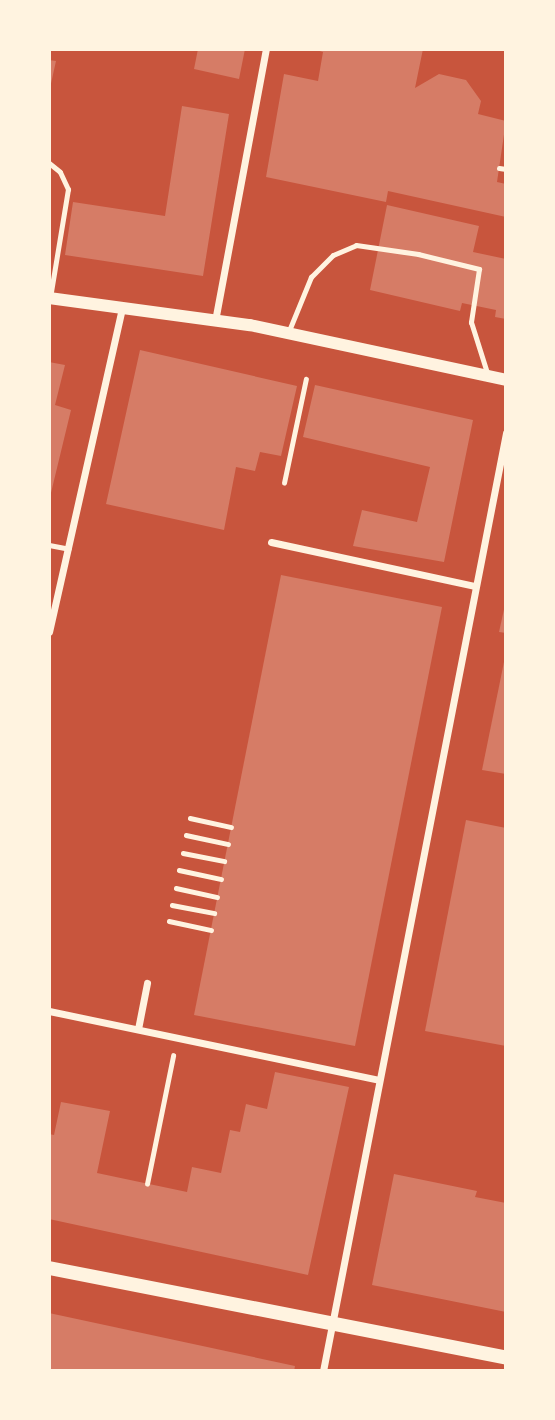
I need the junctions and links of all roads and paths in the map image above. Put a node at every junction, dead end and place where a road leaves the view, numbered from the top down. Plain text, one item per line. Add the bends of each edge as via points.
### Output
1 (266, 49) edge
2 (49, 163) edge
3 (49, 298) edge
4 (122, 308) junction
5 (215, 321) junction
6 (288, 333) junction
7 (488, 376) junction
8 (306, 379) dead end
9 (506, 380) edge
10 (506, 433) edge
11 (284, 483) dead end
12 (271, 542) dead end
13 (49, 545) edge
14 (69, 549) junction
15 (475, 586) junction
16 (49, 632) edge
17 (190, 818) dead end
18 (231, 827) dead end
19 (186, 835) dead end
20 (228, 844) dead end
21 (183, 853) dead end
22 (224, 861) dead end
23 (179, 870) dead end
24 (221, 879) dead end
25 (176, 888) dead end
26 (217, 897) dead end
27 (172, 905) dead end
28 (214, 914) dead end
29 (169, 921) dead end
30 (211, 930) dead end
31 (147, 983) dead end
32 (49, 1011) edge
33 (138, 1029) junction
34 (173, 1051) dead end
35 (379, 1080) junction
36 (147, 1184) dead end
37 (49, 1268) edge
38 (332, 1324) junction
39 (506, 1358) edge
40 (323, 1371) edge

1 - 5 street
2 - 3 lane via 60,172 68,189
3 - 4 street
4 - 5 street
4 - 14 street
5 - 6 street
6 - 7 street
6 - 7 lane via 311,277 333,255 356,245 418,254 479,269 471,322
7 - 9 street
8 - 11 path
10 - 15 street
12 - 15 street
13 - 14 lane
14 - 16 street
15 - 35 street
17 - 18 path
19 - 20 path
21 - 22 path
23 - 24 path
25 - 26 path
27 - 28 path
29 - 30 path
31 - 33 street
32 - 33 street
33 - 35 street
34 - 36 path
35 - 38 street
37 - 38 main road
38 - 39 main road
38 - 40 street

